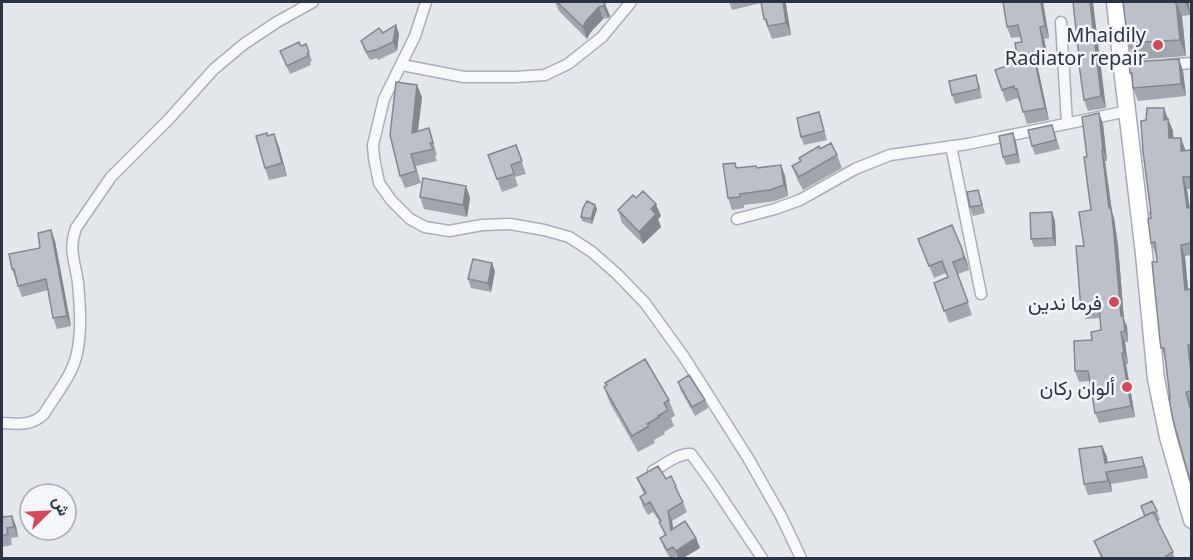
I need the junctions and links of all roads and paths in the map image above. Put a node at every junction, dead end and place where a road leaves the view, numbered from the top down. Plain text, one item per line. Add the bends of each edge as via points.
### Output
1 (313, 2) edge
2 (426, 2) edge
3 (631, 2) edge
4 (1115, 2) edge
5 (1060, 22) dead end
6 (1191, 63) edge
7 (402, 65) junction
8 (1157, 66) edge
9 (1128, 111) junction
10 (1067, 124) junction
11 (951, 146) junction
12 (737, 219) dead end
13 (981, 294) dead end
14 (2, 423) edge
15 (653, 471) edge
16 (1191, 520) edge
17 (762, 558) edge
18 (801, 558) edge

1 - 14 street via 244,44 214,69 111,177 79,223 71,245 81,321 77,356 70,372 40,419
2 - 7 street
3 - 7 street via 602,38 568,64 545,75 464,76
4 - 9 main road via 1128,68
5 - 10 street
6 - 8 street
7 - 18 street via 384,99 374,145 379,183 391,200 424,227 449,231 510,224 569,237 592,252 645,303 684,357 748,458
9 - 10 street
9 - 16 main road via 1156,379
10 - 11 street
11 - 12 street via 875,160 800,200
11 - 13 street
15 - 17 street via 691,454

